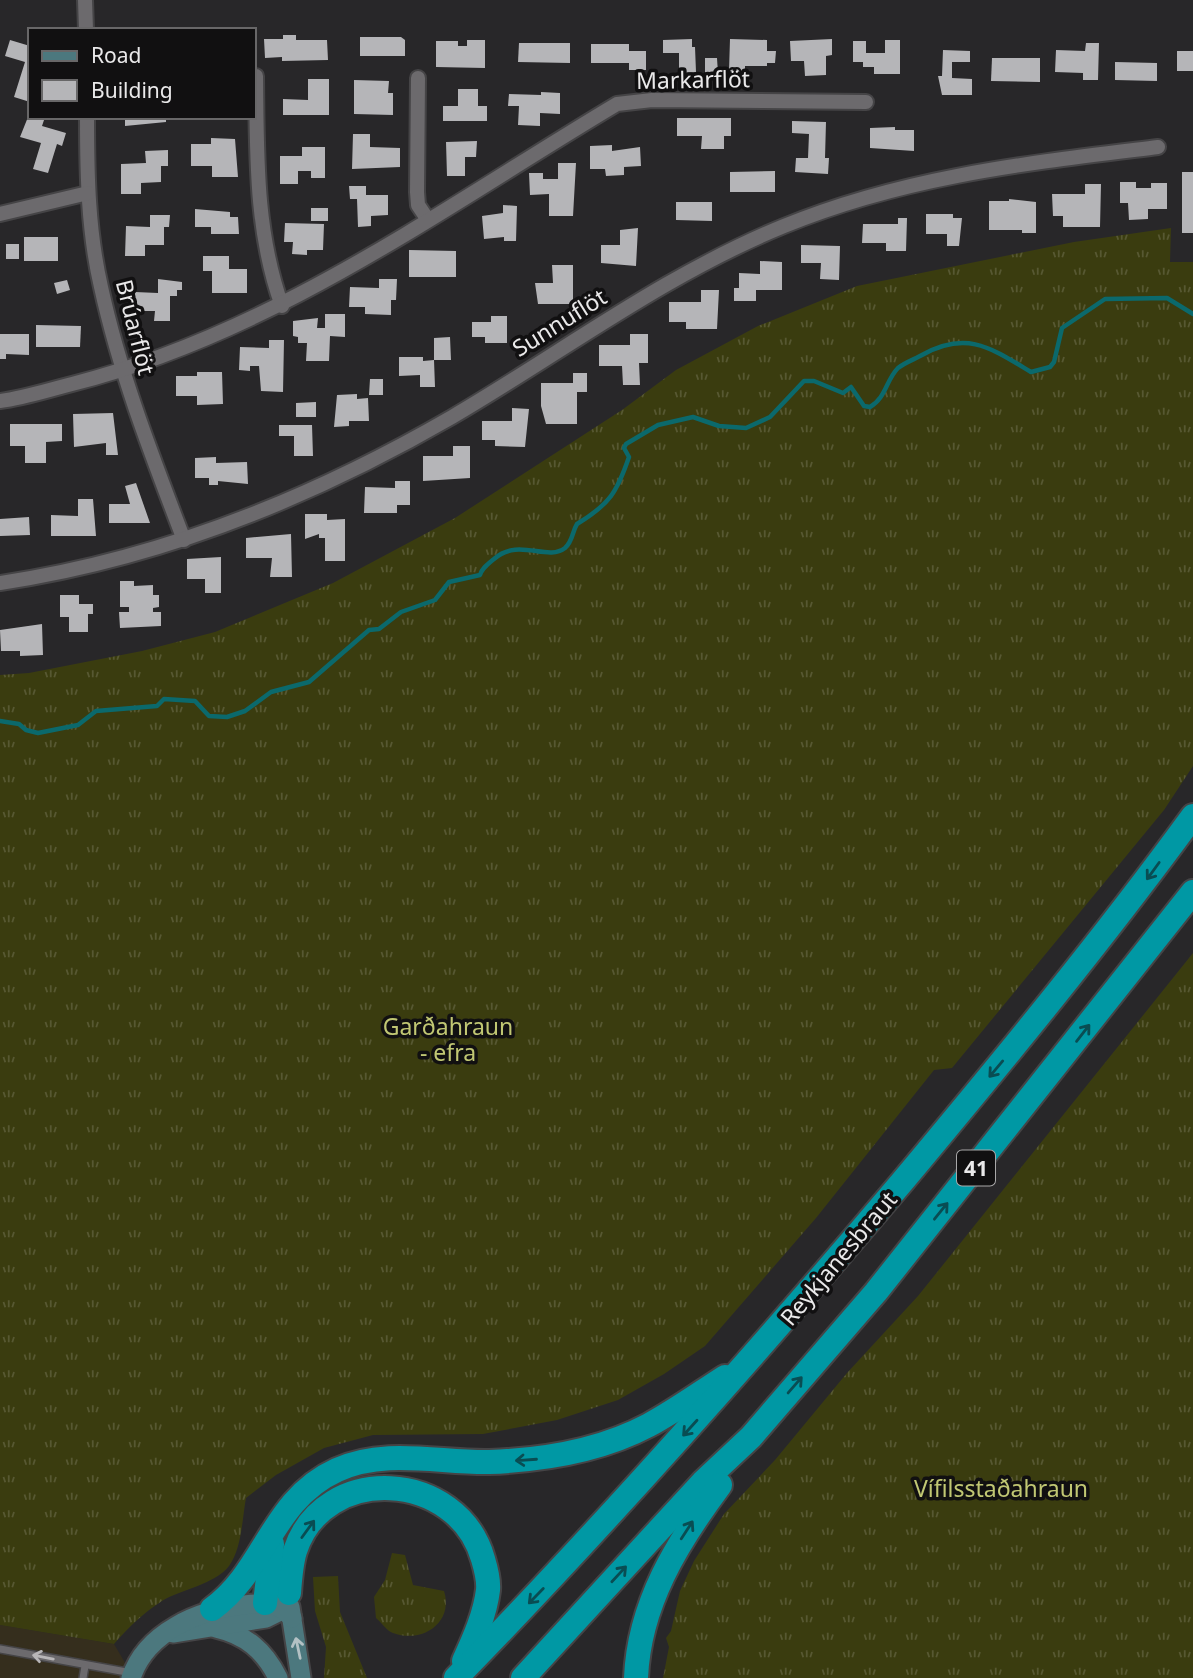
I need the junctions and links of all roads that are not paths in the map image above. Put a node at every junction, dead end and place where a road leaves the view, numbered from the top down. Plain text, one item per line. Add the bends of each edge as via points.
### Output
1 (85, 0) edge
2 (86, 28) edge
3 (256, 76) dead end
4 (418, 78) dead end
5 (866, 102) dead end
6 (87, 119) edge
7 (1158, 148) dead end
8 (88, 193) junction
9 (0, 214) edge
10 (428, 220) junction
11 (282, 306) junction
12 (122, 372) junction
13 (0, 401) edge
14 (184, 540) junction
15 (0, 583) edge
16 (1193, 816) edge
17 (1193, 892) edge
18 (752, 1359) junction
19 (751, 1437) junction
20 (275, 1526) junction
21 (279, 1608) junction
22 (212, 1618) junction
23 (0, 1649) edge
24 (85, 1665) junction
25 (132, 1676) edge
26 (83, 1678) edge
27 (278, 1678) edge
28 (301, 1678) edge
29 (456, 1678) edge
30 (523, 1678) edge
31 (636, 1678) edge

1 - 2 street
3 - 11 street via 260,205 270,273
4 - 10 street via 417,192 418,205
5 - 10 street, Markarflöt via 652,100 617,104
6 - 8 street, Brúarflöt
7 - 14 street, Sunnuflöt via 998,166 856,200 784,226 676,277 367,465 253,516
8 - 9 street
8 - 12 street, Brúarflöt via 100,284
10 - 11 street, Markarflöt
11 - 12 street, Markarflöt
12 - 13 street, Markarflöt
12 - 14 street, Brúarflöt
14 - 15 street, Sunnuflöt
16 -> 18 highway, Reykjanesbraut / 41 via 1054,1000
19 -> 17 highway, 41 via 884,1281
18 -> 20 highway via 648,1425 593,1447 509,1461 355,1462 310,1485
18 -> 29 highway, Reykjanesbraut / 41 via 580,1550
30 -> 19 highway, 41
31 -> 19 highway via 640,1636 668,1561
20 - 21 highway
20 - 22 highway via 246,1578
21 - 22 street
21 - 27 street
28 -> 21 street
21 -> 29 highway via 302,1536 317,1517 361,1491 415,1490 436,1499 469,1529 486,1572 484,1610
22 - 25 street via 192,1616 165,1634 147,1651
22 - 27 street via 252,1643
24 -> 23 lane
24 - 25 lane
24 - 26 lane

